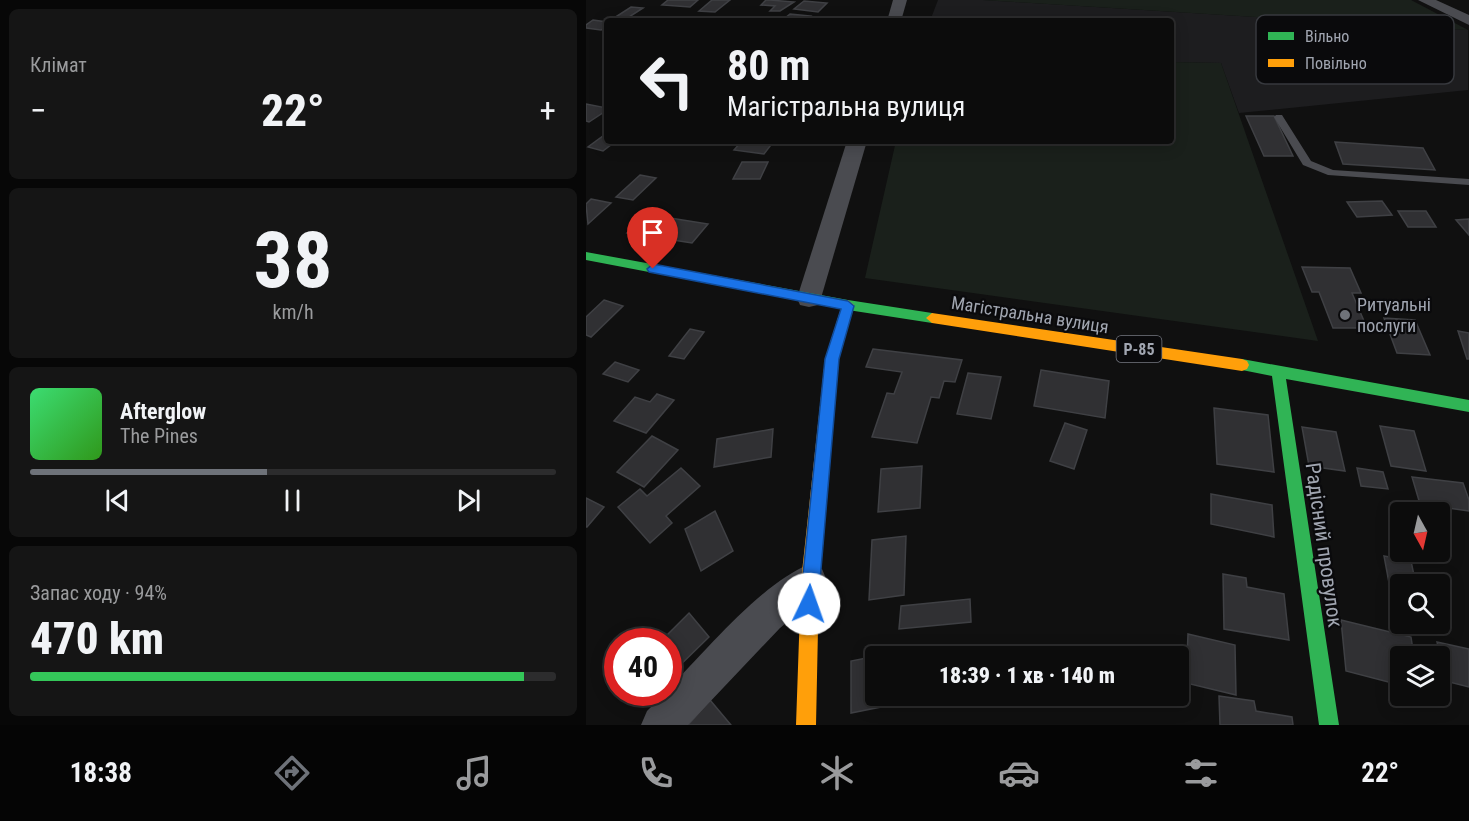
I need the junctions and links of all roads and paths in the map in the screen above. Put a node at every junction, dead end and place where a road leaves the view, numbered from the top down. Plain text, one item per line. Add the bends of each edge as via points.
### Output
1 (900, 0) edge
2 (1424, 0) edge
3 (895, 18) edge
4 (1468, 21) edge
5 (1279, 117) dead end
6 (856, 144) edge
7 (1468, 182) edge
8 (586, 256) edge
9 (809, 298) junction
10 (848, 306) junction
11 (1278, 370) junction
12 (1468, 406) edge
13 (810, 581) junction
14 (661, 725) edge
15 (806, 725) edge
16 (1329, 725) edge

1 - 3 street
2 - 4 street
5 - 7 lane via 1307,163 1332,173
6 - 9 street
8 - 9 main road, Магістральна вулиця / Р-85
9 - 10 main road, Магістральна вулиця / Р-85
10 - 11 main road, Магістральна вулиця / Р-85
10 - 13 main road via 832,359
11 - 12 main road, Магістральна вулиця / Р-85
11 - 16 main road, Радісний провулок
13 - 14 street via 767,615
13 - 15 main road

